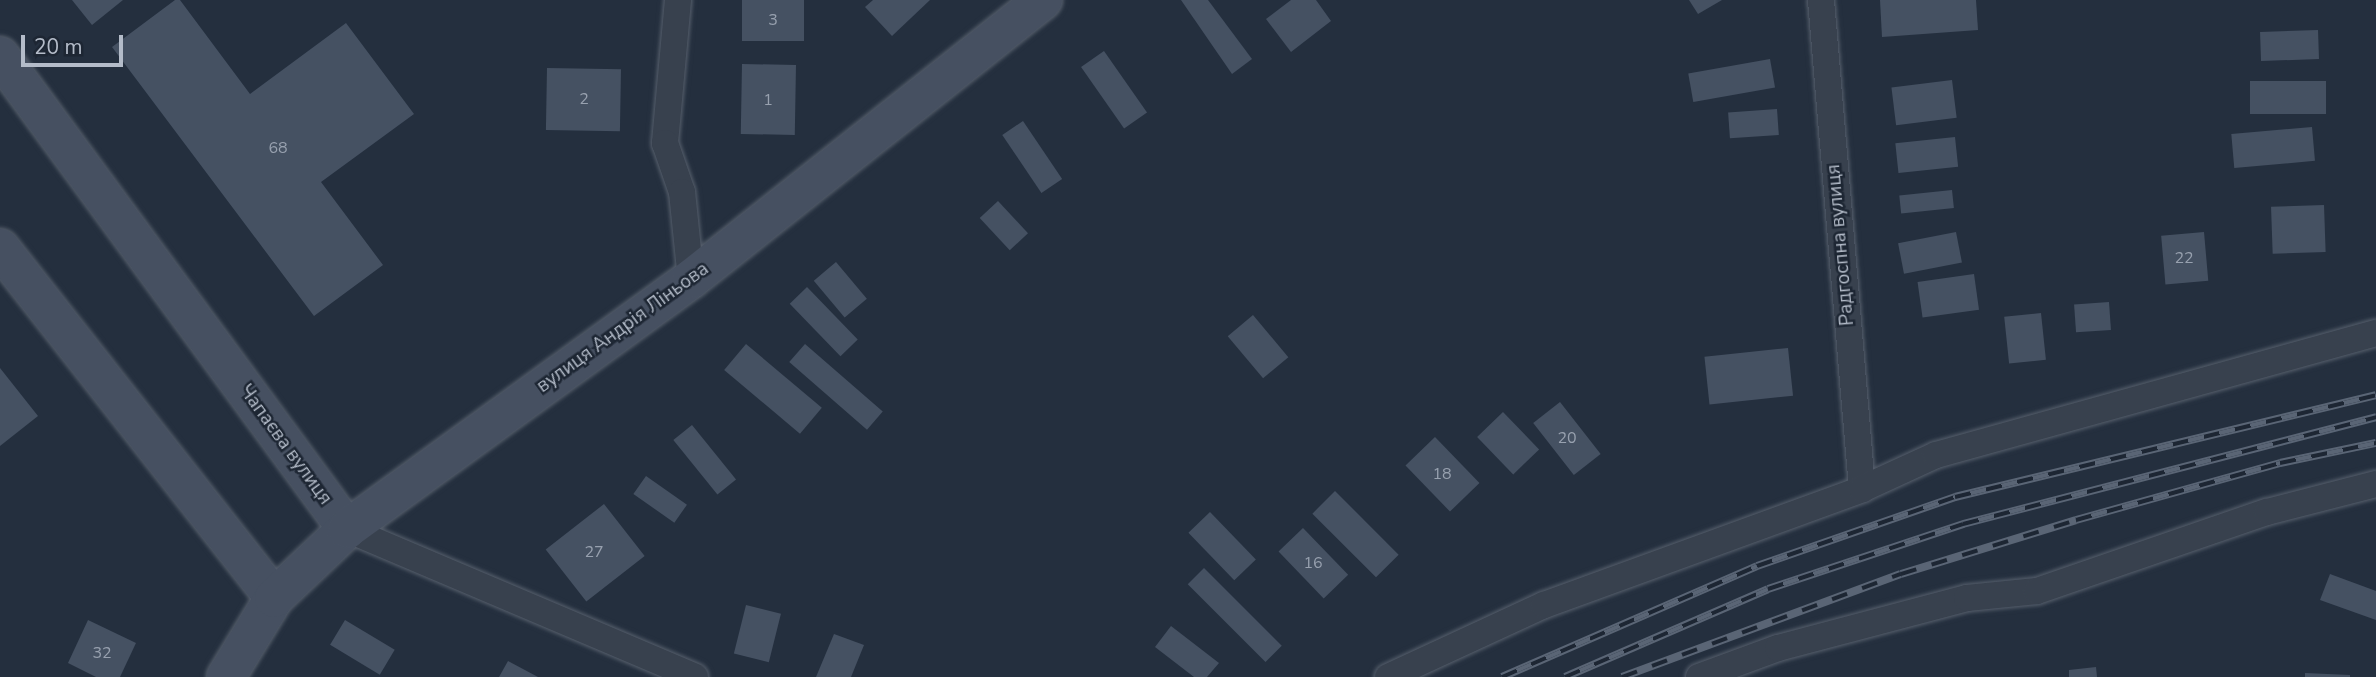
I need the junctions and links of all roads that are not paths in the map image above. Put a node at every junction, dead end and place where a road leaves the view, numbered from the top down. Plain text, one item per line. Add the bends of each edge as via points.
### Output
1 (678, 0) edge
2 (1043, 0) edge
3 (1821, 0) edge
4 (0, 55) edge
5 (0, 248) edge
6 (691, 279) junction
7 (2376, 333) edge
8 (2376, 484) edge
9 (1862, 489) junction
10 (347, 529) junction
11 (274, 597) junction
12 (226, 677) edge
13 (695, 677) edge
14 (1388, 677) edge
15 (1699, 677) edge

1 - 6 street via 665,143 682,192
2 - 6 street, вулиця Андрія Ліньова
3 - 9 street, Радгоспна вулиця
4 - 10 street, Чапаєва вулиця
5 - 11 street
6 - 10 street, вулиця Андрія Ліньова
7 - 9 street via 1936,455
8 - 15 street via 2267,512 2036,591 1967,598 1778,648
9 - 14 street via 1544,605
10 - 11 street, вулиця Андрія Ліньова
10 - 13 street
11 - 12 street, вулиця Андрія Ліньова

